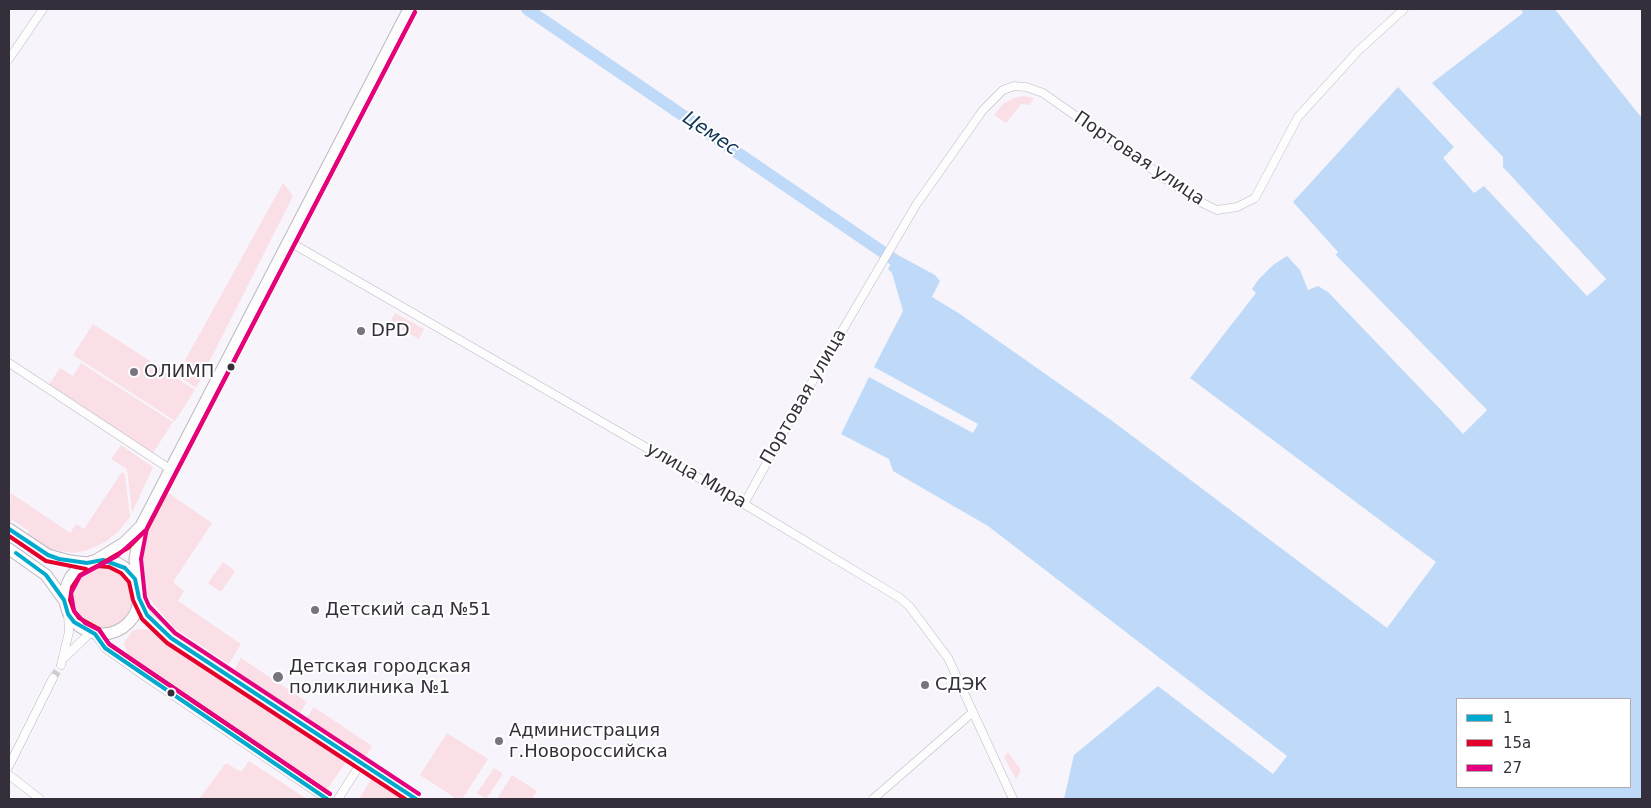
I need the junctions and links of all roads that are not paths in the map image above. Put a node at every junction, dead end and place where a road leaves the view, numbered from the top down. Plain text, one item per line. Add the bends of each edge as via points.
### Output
1 (43, 9) edge
2 (409, 9) edge
3 (1404, 9) edge
4 (9, 58) edge
5 (288, 241) junction
6 (9, 363) edge
7 (170, 469) junction
8 (744, 504) junction
9 (141, 526) junction
10 (9, 529) edge
11 (9, 549) edge
12 (92, 561) junction
13 (138, 592) junction
14 (64, 600) junction
15 (68, 614) junction
16 (93, 633) junction
17 (53, 678) tunnel mouth
18 (973, 712) junction
19 (361, 764) junction
20 (9, 766) edge
21 (9, 775) edge
22 (40, 799) edge
23 (327, 799) edge
24 (338, 799) edge
25 (416, 799) edge
26 (873, 799) edge
27 (1013, 799) edge

1 - 4 street
2 - 5 highway
3 - 8 street, Портовая улица via 1358,51 1298,117 1255,198 1237,207 1217,210 1196,200 1042,93 1014,86 1003,90 983,110 938,172 824,361
5 - 7 highway
5 - 8 street, улица Мира
6 - 7 street
7 - 9 highway
8 - 18 street, улица Мира via 910,607 948,658
9 - 12 highway via 124,544
9 - 13 highway via 135,559
10 - 12 highway via 48,555 70,561
11 - 14 highway via 46,575
12 - 13 highway via 118,564 130,573
12 - 14 highway via 70,578
13 - 16 highway via 138,607 129,623 113,632
13 - 19 street via 147,615 171,638
14 - 15 highway
15 - 16 highway via 81,628
15 - 16 street via 69,632 62,662
16 - 23 street via 105,648 139,673
17 - 20 street
18 - 26 street
18 - 27 street, улица Мира
19 - 24 street
19 - 25 street
21 - 22 street

